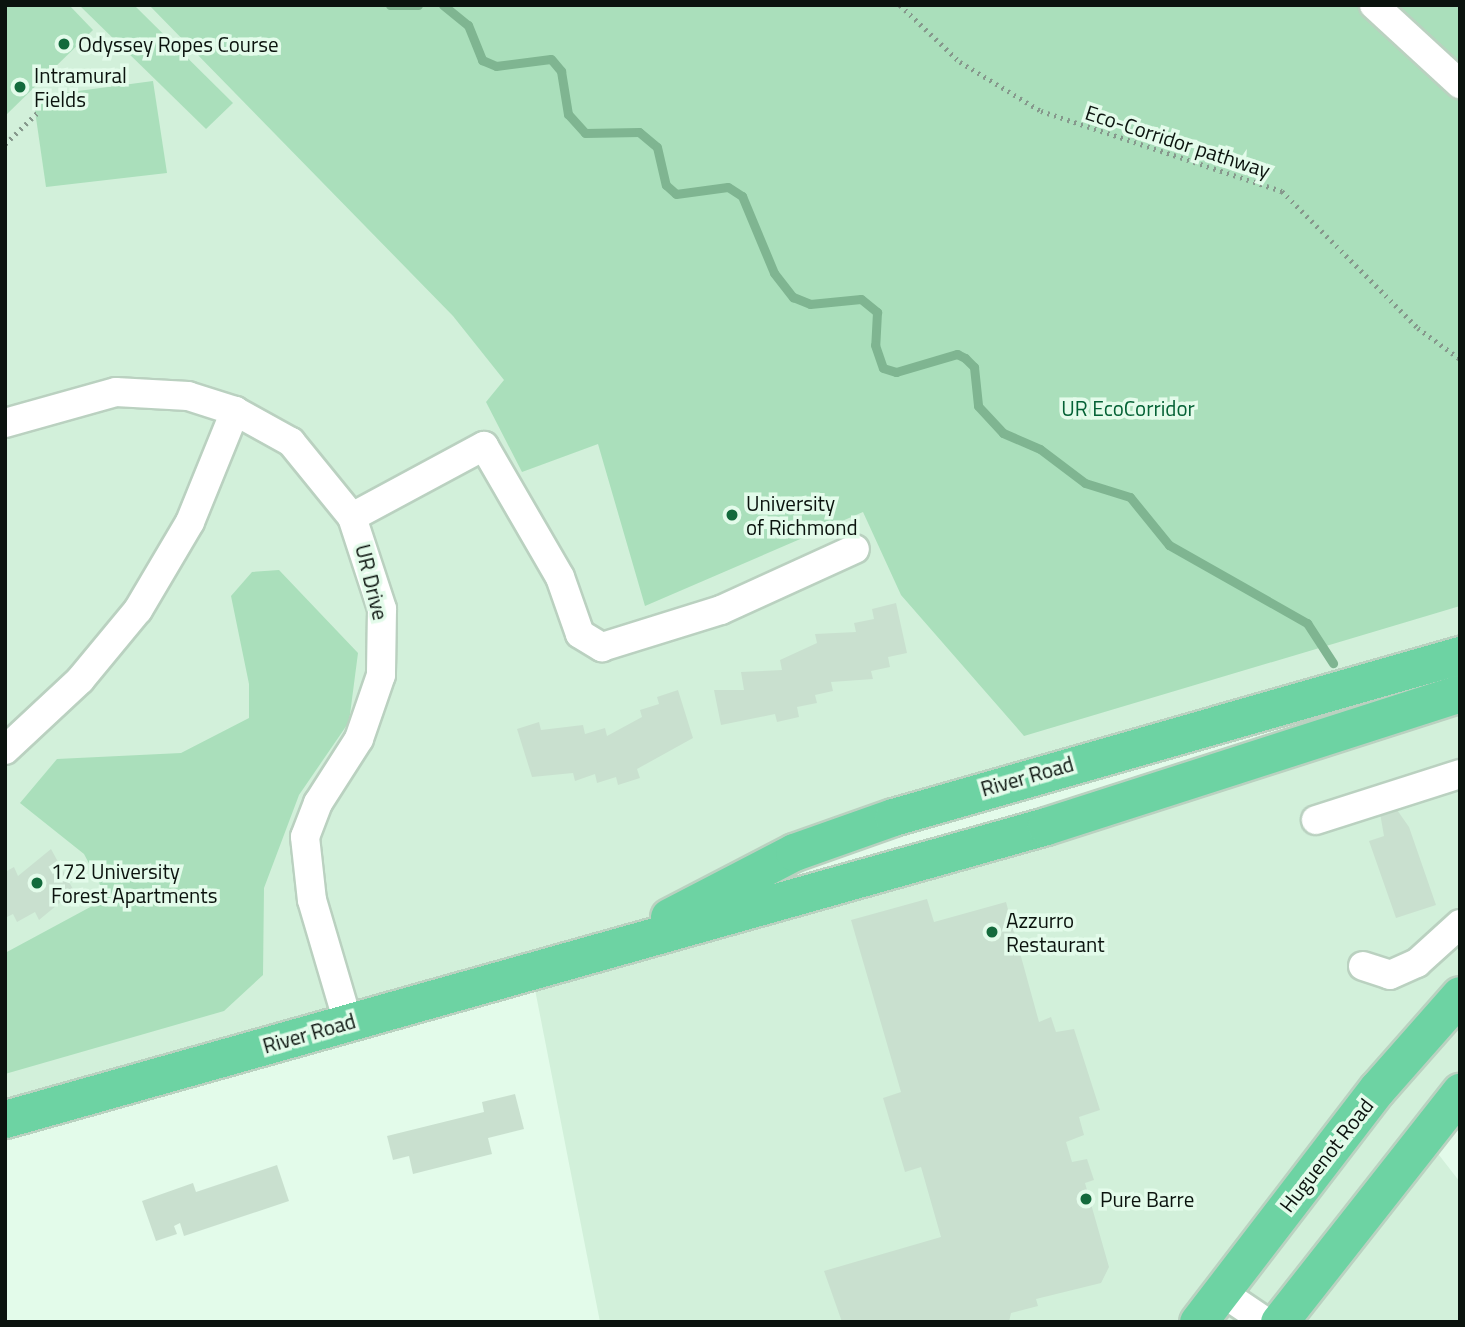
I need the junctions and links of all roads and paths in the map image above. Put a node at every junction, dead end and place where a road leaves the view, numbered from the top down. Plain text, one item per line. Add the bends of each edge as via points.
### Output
1 (900, 5) edge
2 (1374, 5) edge
3 (1460, 84) edge
4 (37, 113) dead end
5 (5, 144) edge
6 (1460, 359) edge
7 (235, 411) junction
8 (5, 423) edge
9 (352, 517) junction
10 (855, 550) dead end
11 (1460, 655) edge
12 (1460, 693) edge
13 (1460, 712) edge
14 (1335, 734) junction
15 (5, 750) edge
16 (1460, 774) edge
17 (984, 788) junction
18 (1316, 820) dead end
19 (1046, 826) junction
20 (1460, 924) edge
21 (613, 946) junction
22 (1363, 966) dead end
23 (1460, 995) edge
24 (348, 1022) junction
25 (1460, 1092) edge
26 (5, 1119) edge
27 (1220, 1291) junction
28 (1198, 1322) edge
29 (1266, 1322) edge
30 (1279, 1322) edge

1 - 6 path, Eco-Corridor pathway via 960,62 1029,105 1282,191 1418,328
2 - 3 street
4 - 5 path
7 - 8 street, UR Drive via 188,396 116,393
7 - 9 street, UR Drive via 291,442
7 - 15 street via 190,522 138,610 80,680
9 - 10 street via 484,446 560,577 580,634 601,647 721,610
9 - 24 street, UR Drive via 382,609 381,675 359,739 318,803 305,837 312,900
11 - 17 main road, River Road
12 - 14 main road, River Road
13 - 14 main road
14 - 19 main road, River Road
16 - 18 street
17 - 19 main road via 1031,802
17 - 21 main road, River Road via 794,852
19 - 21 main road, River Road
20 - 22 street via 1417,963 1390,975
21 - 24 main road, River Road
23 - 27 main road, Huguenot Road
24 - 26 main road, River Road
25 - 30 main road
27 - 28 main road, Huguenot Road
27 - 29 street

